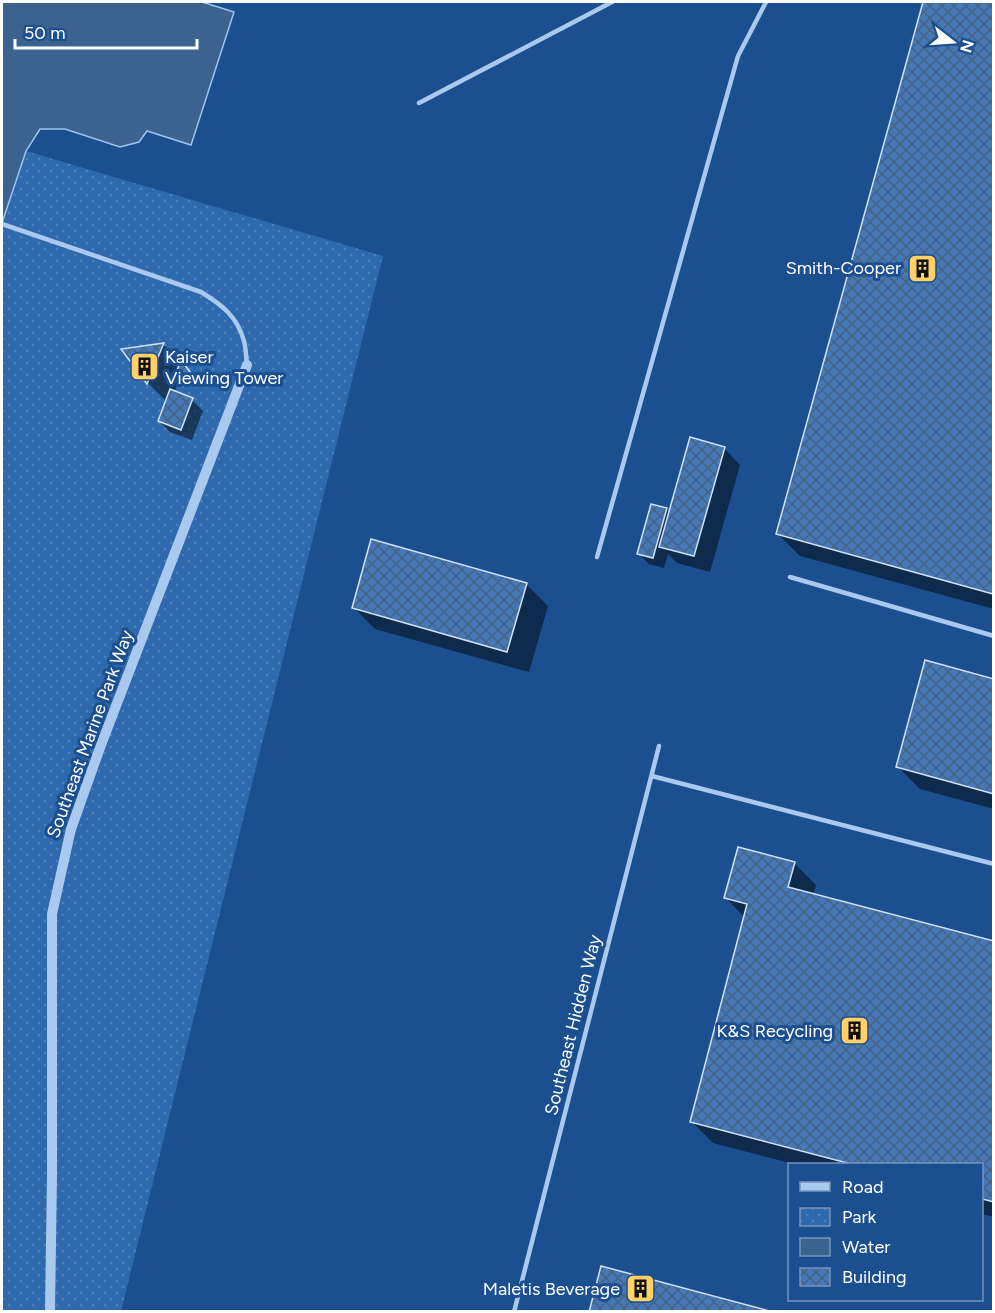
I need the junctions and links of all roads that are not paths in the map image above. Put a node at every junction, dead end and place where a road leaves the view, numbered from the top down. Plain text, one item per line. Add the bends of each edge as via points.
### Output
1 (612, 2) edge
2 (766, 2) edge
3 (419, 103) dead end
4 (2, 224) edge
5 (246, 365) joint
6 (597, 557) dead end
7 (790, 577) dead end
8 (993, 636) edge
9 (660, 746) dead end
10 (652, 776) junction
11 (993, 864) edge
12 (50, 1311) edge
13 (514, 1311) edge

1 - 3 lane
2 - 6 lane via 738,56
4 - 5 lane via 201,292 220,304 235,321 245,342
5 - 12 street, Southeast Marine Park Way via 71,829 52,914
7 - 8 lane
9 - 10 lane, Southeast Hidden Way
10 - 11 lane
10 - 13 lane, Southeast Hidden Way

